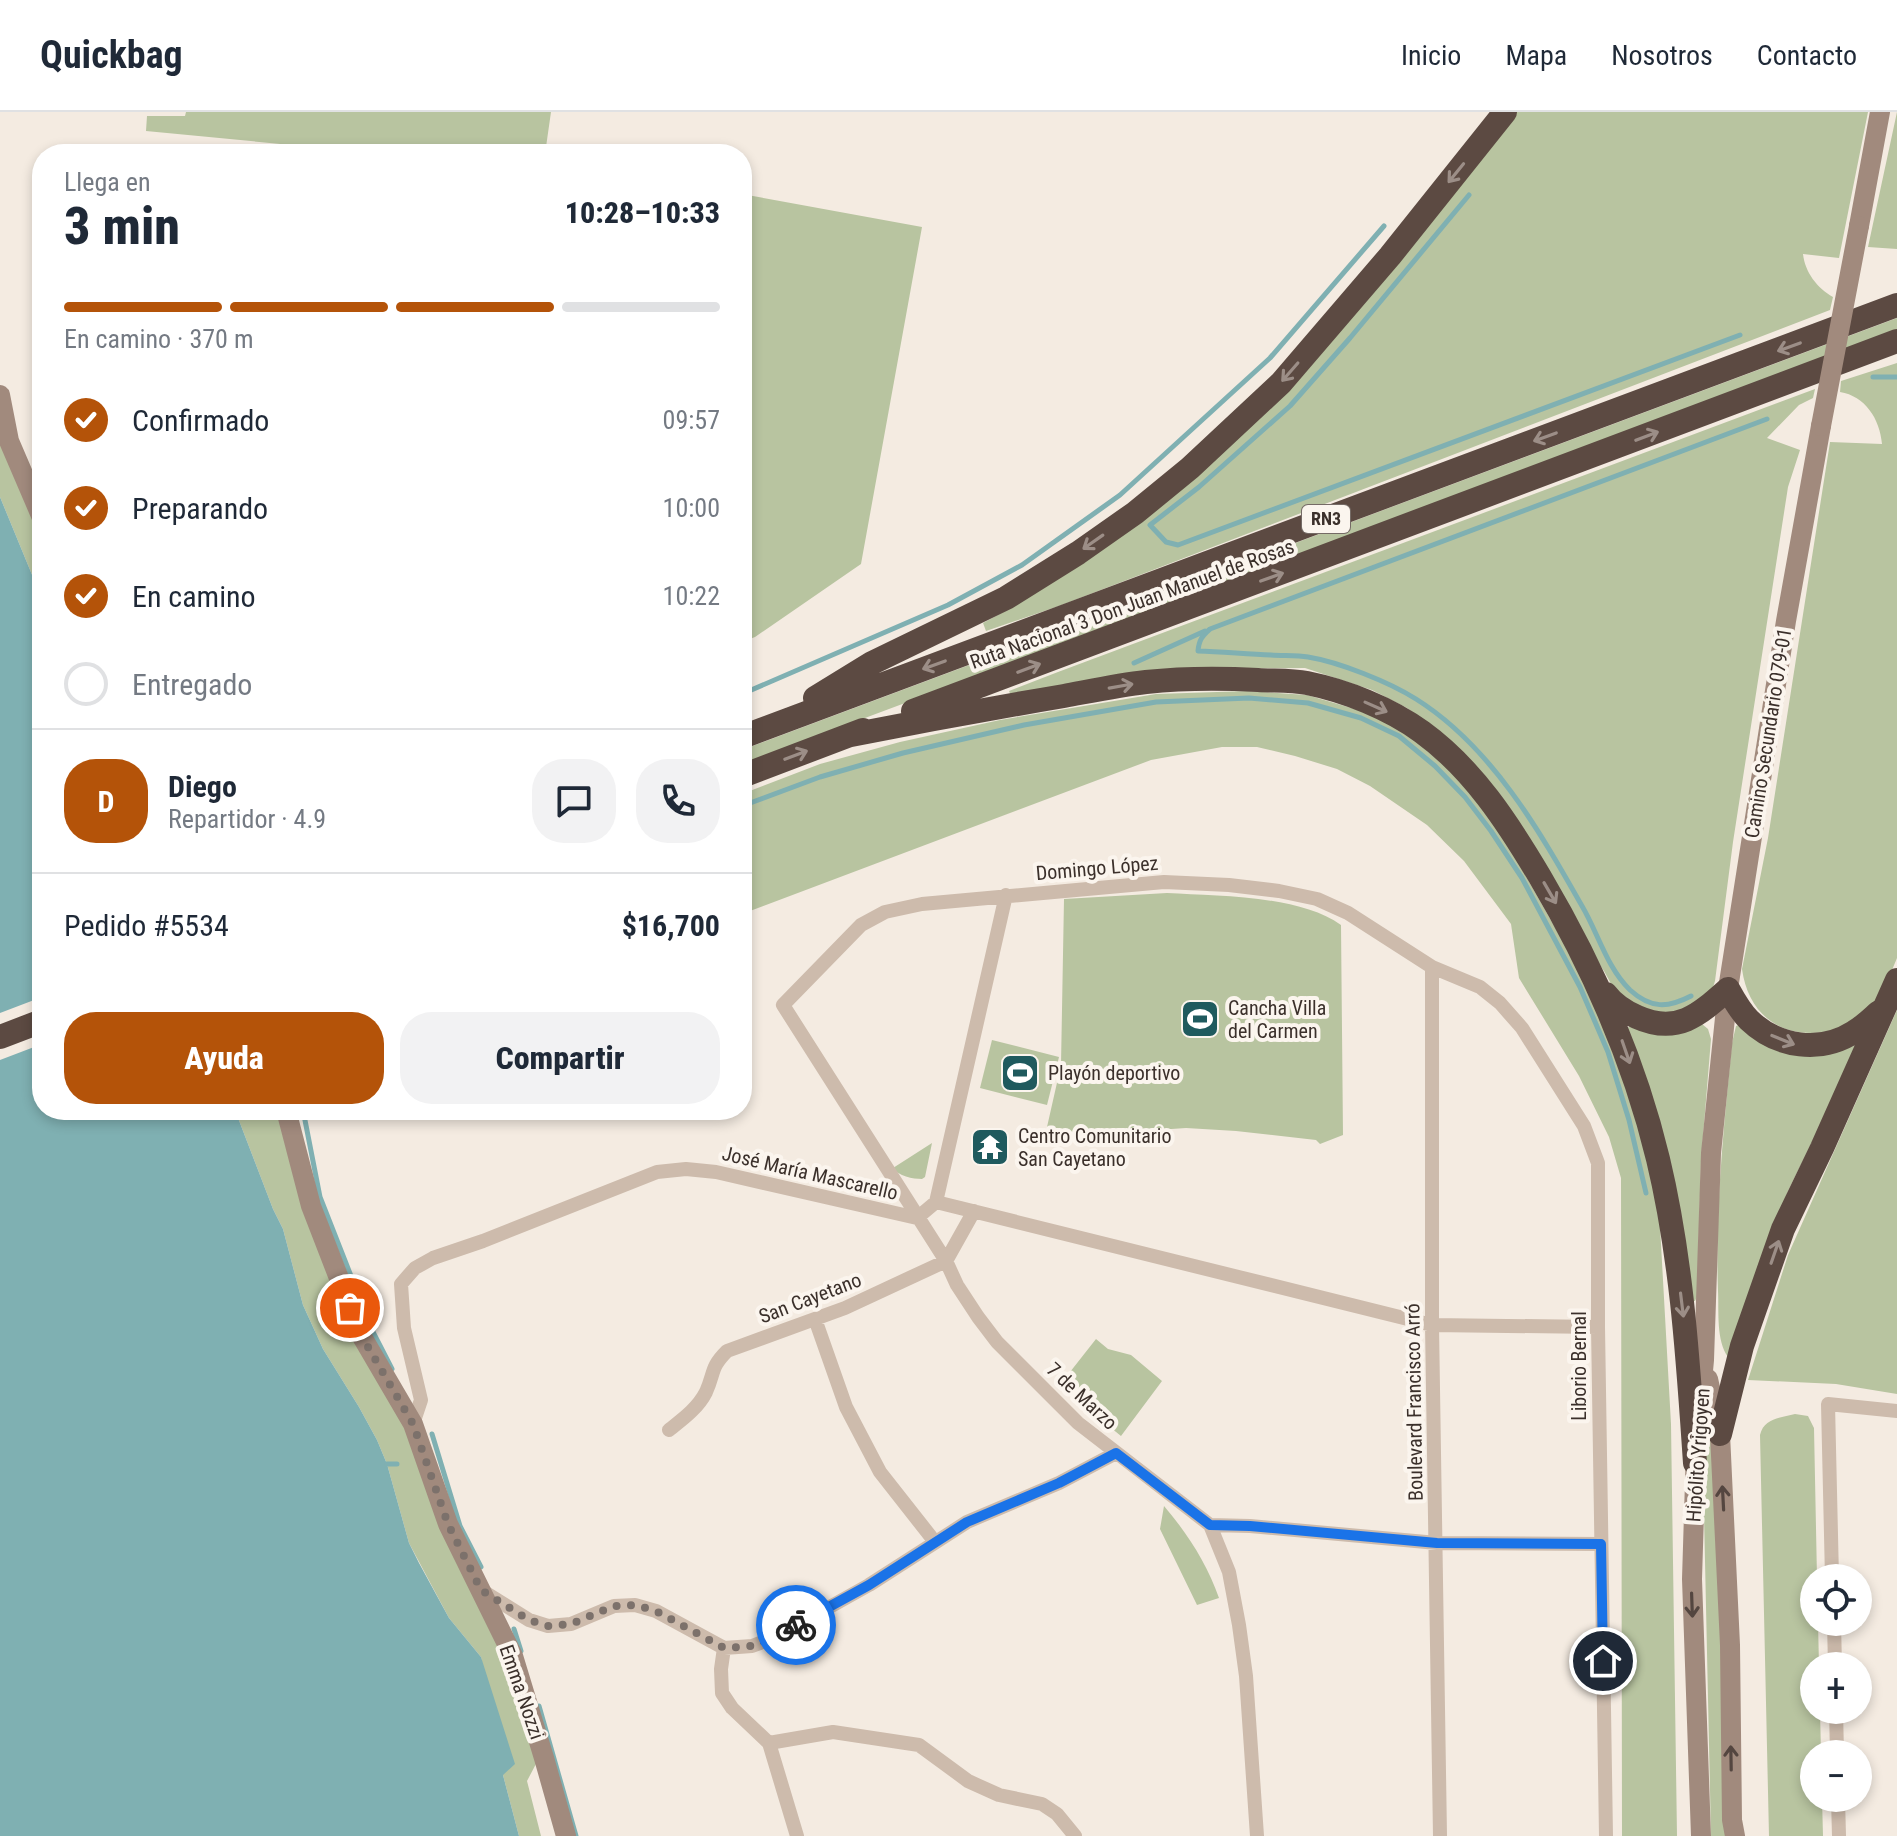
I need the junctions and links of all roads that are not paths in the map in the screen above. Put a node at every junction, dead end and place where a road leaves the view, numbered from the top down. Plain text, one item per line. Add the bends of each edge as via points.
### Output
1 (1505, 112) edge
2 (1880, 112) edge
3 (1894, 306) edge
4 (1897, 341) edge
5 (0, 395) edge
6 (32, 495) edge
7 (752, 733) edge
8 (851, 735) junction
9 (752, 772) edge
10 (1006, 895) junction
11 (1583, 955) junction
12 (1432, 967) junction
13 (1897, 980) edge
14 (1728, 989) junction
15 (783, 1005) joint
16 (1884, 1008) junction
17 (32, 1025) edge
18 (0, 1037) edge
19 (289, 1120) edge
20 (936, 1202) junction
21 (974, 1211) junction
22 (917, 1218) junction
23 (946, 1261) junction
24 (815, 1319) junction
25 (1432, 1325) junction
26 (1598, 1327) junction
27 (1704, 1360) junction
28 (1897, 1411) edge
29 (413, 1424) junction
30 (669, 1430) dead end
31 (1720, 1434) junction
32 (1116, 1453) junction
33 (1695, 1463) junction
34 (1210, 1525) junction
35 (935, 1542) junction
36 (1437, 1543) junction
37 (1601, 1544) junction
38 (1832, 1564) edge
39 (481, 1590) junction
40 (724, 1648) junction
41 (769, 1743) junction
42 (1838, 1812) edge
43 (566, 1836) edge
44 (797, 1836) edge
45 (1075, 1836) edge
46 (1257, 1836) edge
47 (1440, 1836) edge
48 (1606, 1836) edge
49 (1701, 1836) edge
50 (1735, 1836) edge
51 (1839, 1836) edge

1 -> 7 highway via 1281,383 1179,477 1078,553 1006,598 872,663
2 - 14 main road, Camino Secundario 079-01, bridge via 1786,621
3 -> 7 highway, Ruta Nacional 3 Don Juan Manuel de Rosas / RN3
8 -> 4 highway, Ruta Nacional 3 Don Juan Manuel de Rosas / RN3
5 - 6 main road via 9,441
9 -> 8 highway, Ruta Nacional 3 Don Juan Manuel de Rosas / RN3
8 -> 11 highway via 1145,682 1242,679 1304,682 1336,691 1421,731 1478,784 1531,861
10 - 12 street, Domingo López via 1164,882 1279,891 1348,913
10 - 15 street, Domingo López via 885,912 861,925
10 - 20 street
11 - 14 highway via 1608,997 1657,1024 1686,1020
11 -> 33 highway via 1618,1030 1658,1160 1678,1268
12 - 25 street, Boulevard Francisco Arró
12 - 26 street, Liborio Bernal via 1480,987 1500,1003 1522,1028 1584,1126 1599,1177
13 - 16 highway
14 -> 16 highway via 1749,1020 1797,1045 1840,1040
14 - 27 main road, Camino Secundario 079-01 via 1711,1153
15 - 22 street, 7 de Marzo
31 -> 16 highway via 1742,1346 1783,1229
17 - 18 highway
19 - 29 main road, Emma Nozzi via 311,1206 361,1335
20 - 21 street
20 - 22 street, José María Mascarello
21 - 23 street
21 - 25 street
22 - 23 street, 7 de Marzo
22 - 29 street, José María Mascarello via 686,1169 657,1172 433,1258 401,1284 404,1328 421,1400
23 - 24 street, San Cayetano
23 - 32 street, 7 de Marzo via 997,1342
24 - 30 street, San Cayetano via 727,1351 715,1364 698,1404
24 - 35 street via 846,1407 880,1472
25 - 26 street
25 - 36 street, Boulevard Francisco Arró
26 - 37 street, Liborio Bernal
27 - 31 main road, Hipólito Yrigoyen
27 - 33 main road, Hipólito Yrigoyen
28 - 38 street via 1828,1404
29 - 39 main road, Emma Nozzi via 448,1524
50 -> 31 main road, Hipólito Yrigoyen
32 - 34 street, 7 de Marzo
32 - 35 street
33 -> 49 main road, Hipólito Yrigoyen via 1692,1579
34 - 36 street
34 - 46 street via 1229,1572 1239,1625
35 - 40 street via 776,1637
36 - 37 street
36 - 47 street, Boulevard Francisco Arró
37 - 48 street, Liborio Bernal
39 - 40 street via 548,1626 635,1605
39 - 43 main road, Emma Nozzi via 513,1656
40 - 41 street via 722,1693
41 - 44 street
41 - 45 street via 833,1732 919,1745 968,1781 999,1795 1042,1804
42 - 51 street

